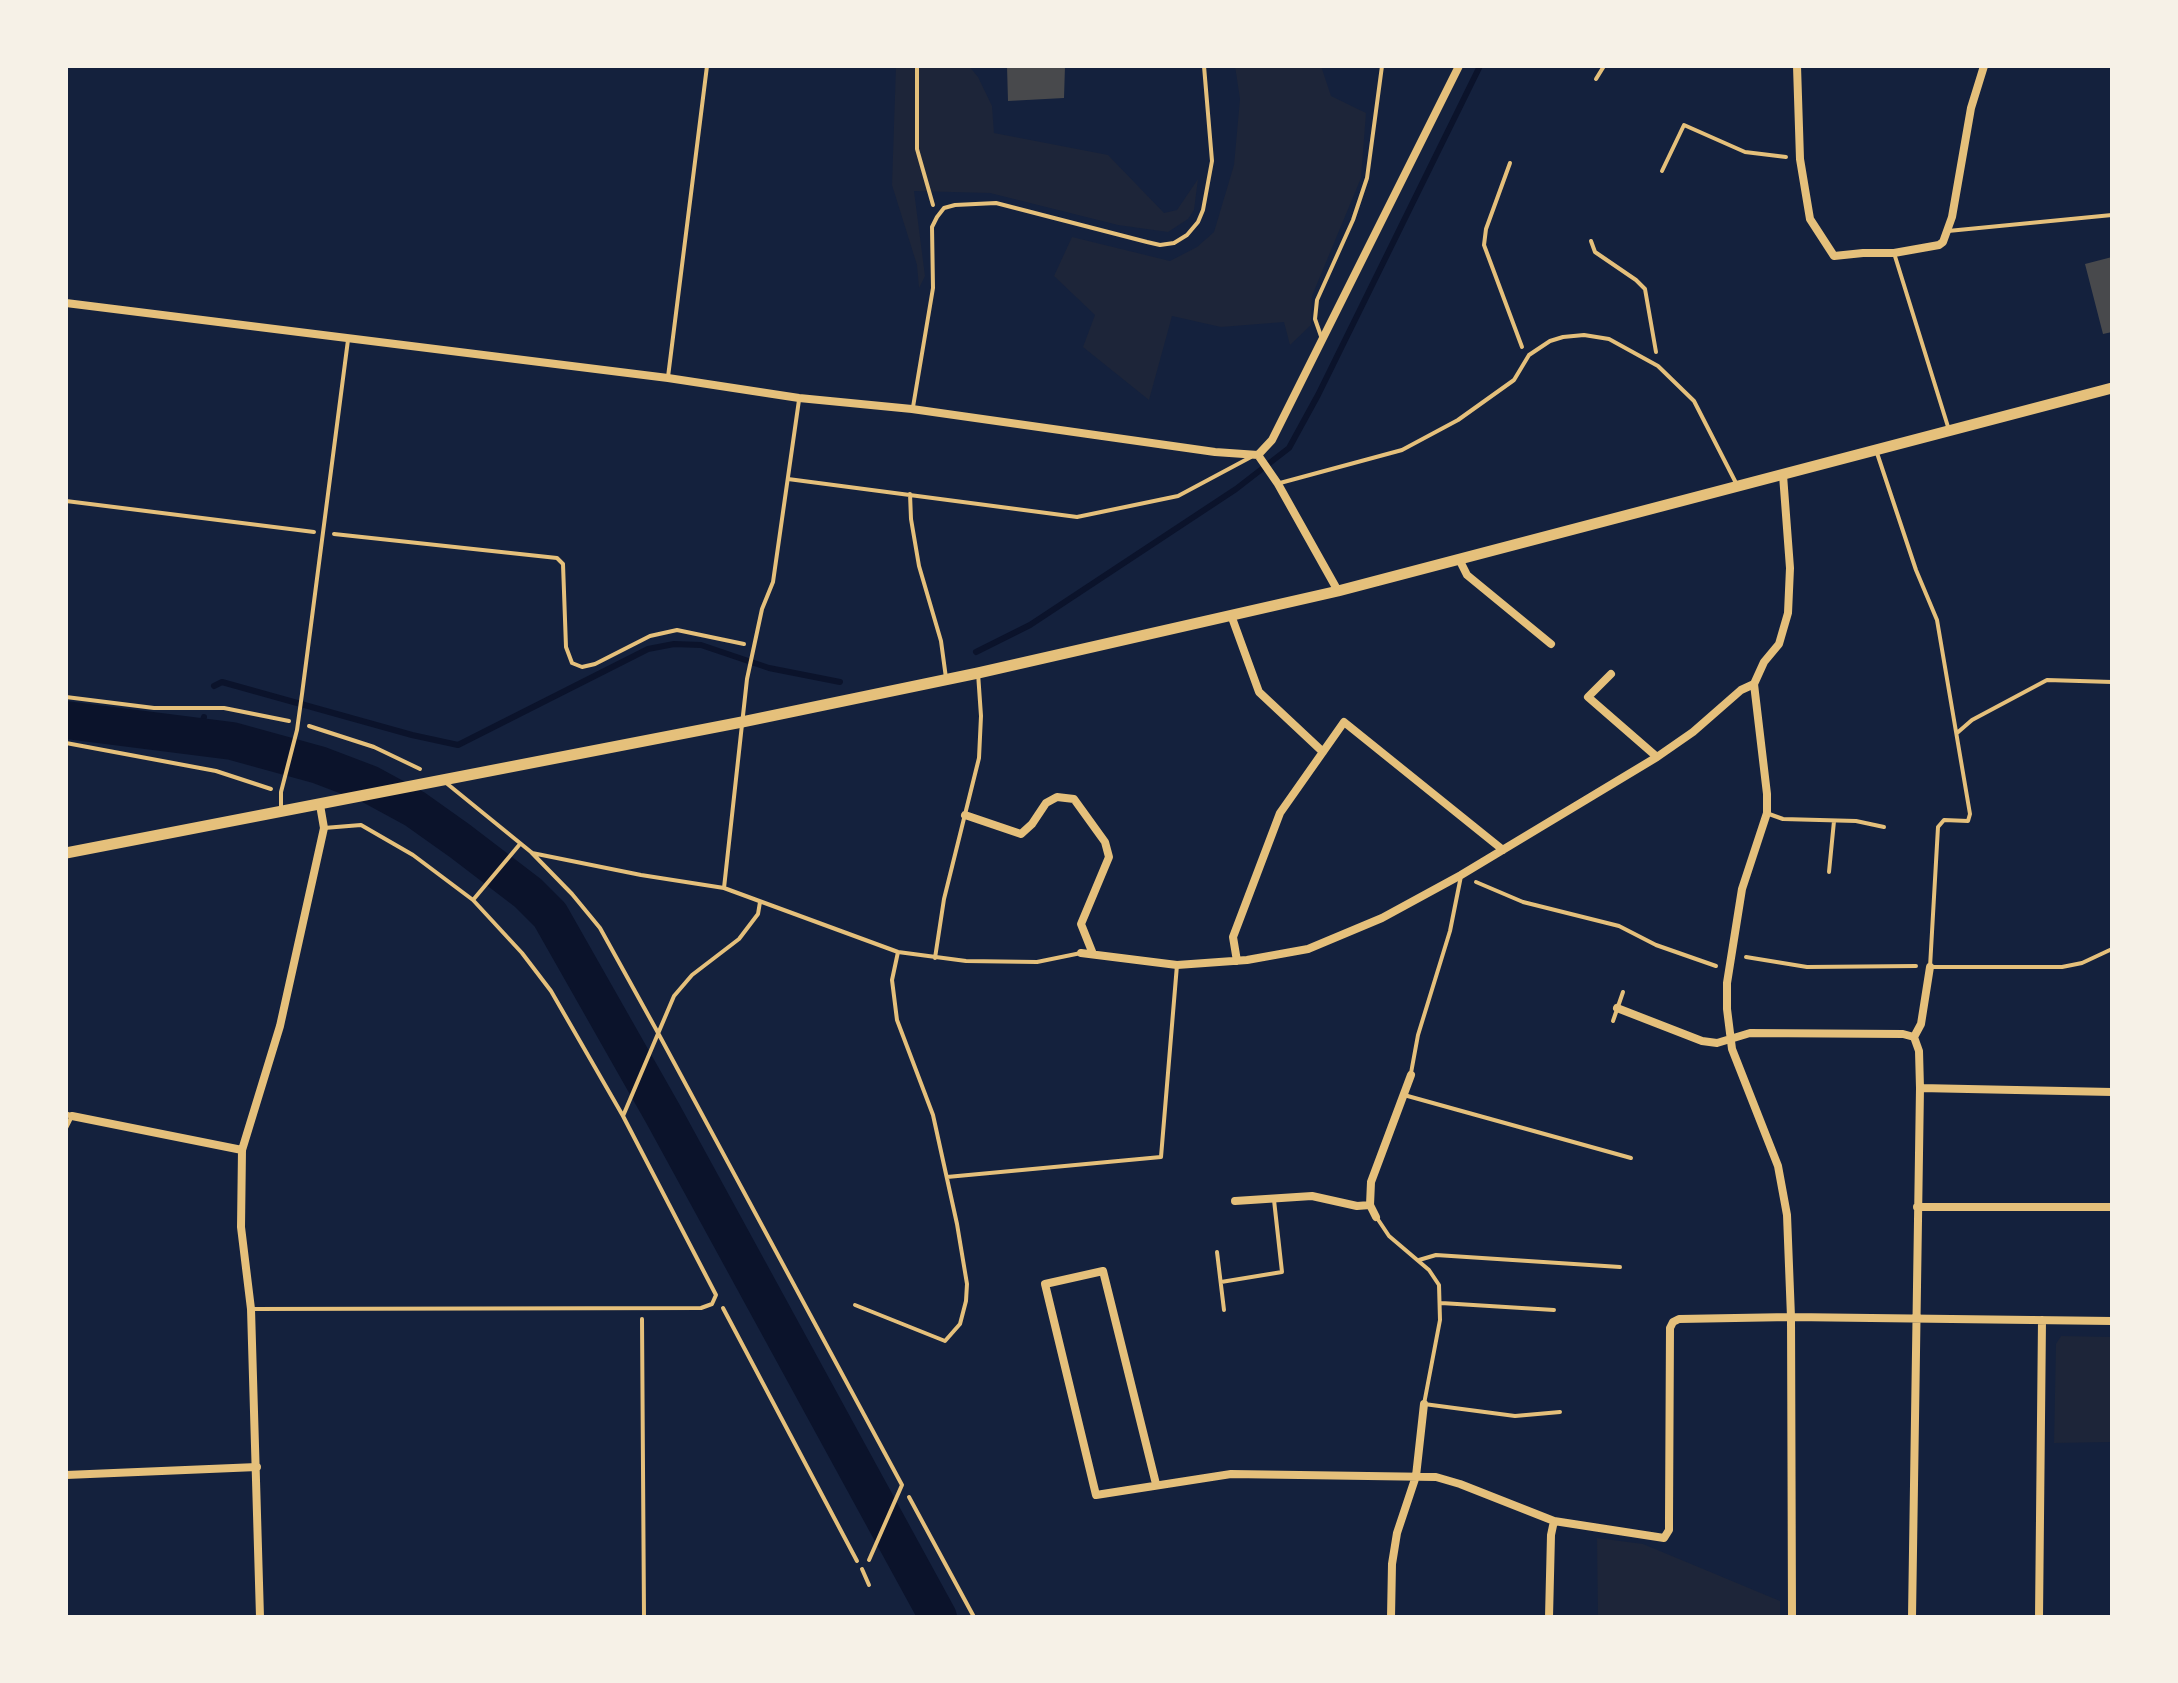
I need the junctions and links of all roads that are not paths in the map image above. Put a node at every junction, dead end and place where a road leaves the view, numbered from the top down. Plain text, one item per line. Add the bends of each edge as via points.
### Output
1 (707, 66) edge
2 (1204, 66) edge
3 (1382, 66) edge
4 (1459, 66) edge
5 (1604, 66) edge
6 (1797, 66) edge
7 (1984, 66) edge
8 (1596, 79) dead end
9 (2112, 215) edge
10 (1945, 231) junction
11 (1894, 253) junction
12 (66, 303) edge
13 (348, 340) junction
14 (1323, 341) junction
15 (668, 378) junction
16 (2112, 388) edge
17 (799, 398) junction
18 (912, 409) junction
19 (1950, 431) junction
20 (1877, 451) junction
21 (1256, 455) junction
22 (1783, 475) junction
23 (788, 479) junction
24 (1276, 480) junction
25 (1737, 486) junction
26 (910, 494) junction
27 (1459, 559) junction
28 (1338, 591) junction
29 (1231, 615) junction
30 (1551, 644) dead end
31 (978, 673) junction
32 (1611, 674) dead end
33 (946, 678) junction
34 (2112, 682) edge
35 (1754, 684) junction
36 (742, 722) junction
37 (1957, 733) junction
38 (1323, 752) junction
39 (1657, 757) junction
40 (438, 782) junction
41 (320, 805) junction
42 (281, 810) junction
43 (1767, 813) junction
44 (965, 815) junction
45 (1834, 821) junction
46 (1884, 827) dead end
47 (324, 828) junction
48 (520, 844) junction
49 (1503, 850) junction
50 (531, 852) junction
51 (66, 853) edge
52 (1829, 872) dead end
53 (1461, 875) junction
54 (724, 888) junction
55 (473, 900) junction
56 (760, 902) junction
57 (2112, 949) edge
58 (898, 952) junction
59 (1081, 953) joint
60 (1093, 954) junction
61 (935, 958) junction
62 (1237, 961) junction
63 (1177, 965) junction
64 (1930, 967) junction
65 (1623, 992) dead end
66 (1617, 1008) junction
67 (1613, 1021) dead end
68 (657, 1031) junction
69 (1914, 1037) junction
70 (1730, 1039) junction
71 (1411, 1075) joint
72 (1920, 1088) junction
73 (2112, 1092) edge
74 (1404, 1095) junction
75 (69, 1114) edge
76 (623, 1116) junction
77 (66, 1128) edge
78 (242, 1150) junction
79 (1631, 1158) dead end
80 (947, 1177) junction
81 (1274, 1200) junction
82 (1235, 1201) dead end
83 (1370, 1205) junction
84 (1917, 1207) junction
85 (2112, 1207) edge
86 (1376, 1217) joint
87 (1217, 1252) dead end
88 (1419, 1260) junction
89 (1620, 1267) dead end
90 (1221, 1282) junction
91 (1441, 1303) junction
92 (855, 1305) dead end
93 (251, 1309) junction
94 (1224, 1310) dead end
95 (1554, 1310) dead end
96 (1791, 1317) junction
97 (2042, 1320) junction
98 (1915, 1321) junction
99 (2112, 1321) edge
100 (1424, 1404) junction
101 (1560, 1412) dead end
102 (257, 1467) junction
103 (66, 1475) edge
104 (1416, 1476) junction
105 (1156, 1484) junction
106 (1554, 1521) junction
107 (869, 1560) dead end
108 (260, 1617) edge
109 (1391, 1617) edge
110 (1549, 1617) edge
111 (1792, 1617) edge
112 (1912, 1617) edge
113 (2039, 1617) edge

1 - 15 lane
2 - 18 lane via 1212,161 1198,222 1174,243 1160,245 996,203 944,208 932,227 933,288
3 - 14 lane via 1367,178 1317,300 1315,319
4 - 14 street
5 - 8 lane
6 - 11 street via 1800,159 1810,219 1834,256
7 - 10 street
9 - 10 lane
10 - 11 street via 1939,245
11 - 19 lane
12 - 13 street
13 - 15 street
13 - 42 lane via 299,720
14 - 21 street via 1272,440
15 - 17 street
16 - 19 street
17 - 18 street
17 - 23 lane
18 - 21 street
19 - 20 street
20 - 22 street
20 - 37 lane via 1937,620
21 - 24 street
21 - 26 lane via 1178,496 1077,517
22 - 25 street
22 - 35 street via 1788,613 1779,644
23 - 26 lane
23 - 36 lane via 773,582 752,646
24 - 25 lane via 1402,450 1458,420 1514,380 1529,355 1550,341 1584,335 1609,339 1658,366 1694,401
24 - 28 street
25 - 27 street
26 - 33 lane via 919,566
27 - 28 street
27 - 30 street via 1467,575
28 - 29 street
29 - 31 street
29 - 38 street via 1259,692
31 - 33 street
31 - 44 lane via 979,758
32 - 39 street via 1588,697
33 - 36 street
34 - 37 lane via 2047,680
35 - 39 street
35 - 43 street
36 - 40 street
36 - 54 lane
37 - 64 lane via 1970,814 1968,821 1944,820 1938,827
38 - 49 street via 1344,722
38 - 62 street via 1280,813 1233,937
39 - 49 street
40 - 41 street
40 - 48 lane
41 - 42 street
41 - 47 street
42 - 51 street
43 - 45 lane via 1783,819
43 - 70 street via 1742,889 1727,983
44 - 60 street via 1021,834 1046,803 1057,797 1074,799 1105,842 1109,857 1081,924
44 - 61 lane
45 - 46 lane
45 - 52 lane
47 - 55 lane via 361,825 413,855
47 - 78 street via 280,1026
48 - 50 lane
48 - 55 lane
49 - 53 street
50 - 54 lane
50 - 68 lane via 600,928
53 - 62 street via 1382,918 1308,949
53 - 71 lane
54 - 56 lane
55 - 76 lane via 551,991
56 - 58 lane
56 - 68 lane via 758,914 739,939 683,984
57 - 64 lane via 2062,967
58 - 61 lane
58 - 80 lane via 892,980 897,1020 933,1115
59 - 60 street
59 - 61 lane via 1037,962
60 - 63 street
62 - 63 street
63 - 80 lane via 1161,1157
64 - 69 street
65 - 66 lane
66 - 67 lane
66 - 70 street via 1702,1041
68 - 76 lane
68 - 107 lane via 902,1485
69 - 70 street via 1750,1033
69 - 72 street
70 - 96 street via 1783,1187
71 - 74 street
72 - 73 street
72 - 84 street
74 - 79 lane
74 - 83 street via 1371,1182
75 - 77 lane
75 - 78 street
76 - 93 lane via 716,1295 712,1304
78 - 93 street via 241,1227
80 - 92 lane via 967,1284 953,1335 945,1341
81 - 82 street
81 - 83 street via 1312,1196
81 - 90 lane via 1282,1272
83 - 86 street
84 - 85 street
84 - 98 street
86 - 88 lane via 1389,1236
87 - 90 lane
88 - 89 lane via 1436,1255
88 - 91 lane via 1439,1285
90 - 94 lane
91 - 95 lane
91 - 100 lane
93 - 102 street
96 - 98 street
96 - 106 street via 1673,1322 1669,1530 1664,1538
96 - 111 street
97 - 98 street
97 - 99 street
97 - 113 street
98 - 112 street
100 - 101 lane via 1515,1416
100 - 104 street
102 - 103 street
102 - 108 street
104 - 105 street via 1231,1474
104 - 106 street via 1460,1484
104 - 109 street via 1397,1533
105 - 105 street via 1103,1271 1045,1284 1096,1495
106 - 110 street

